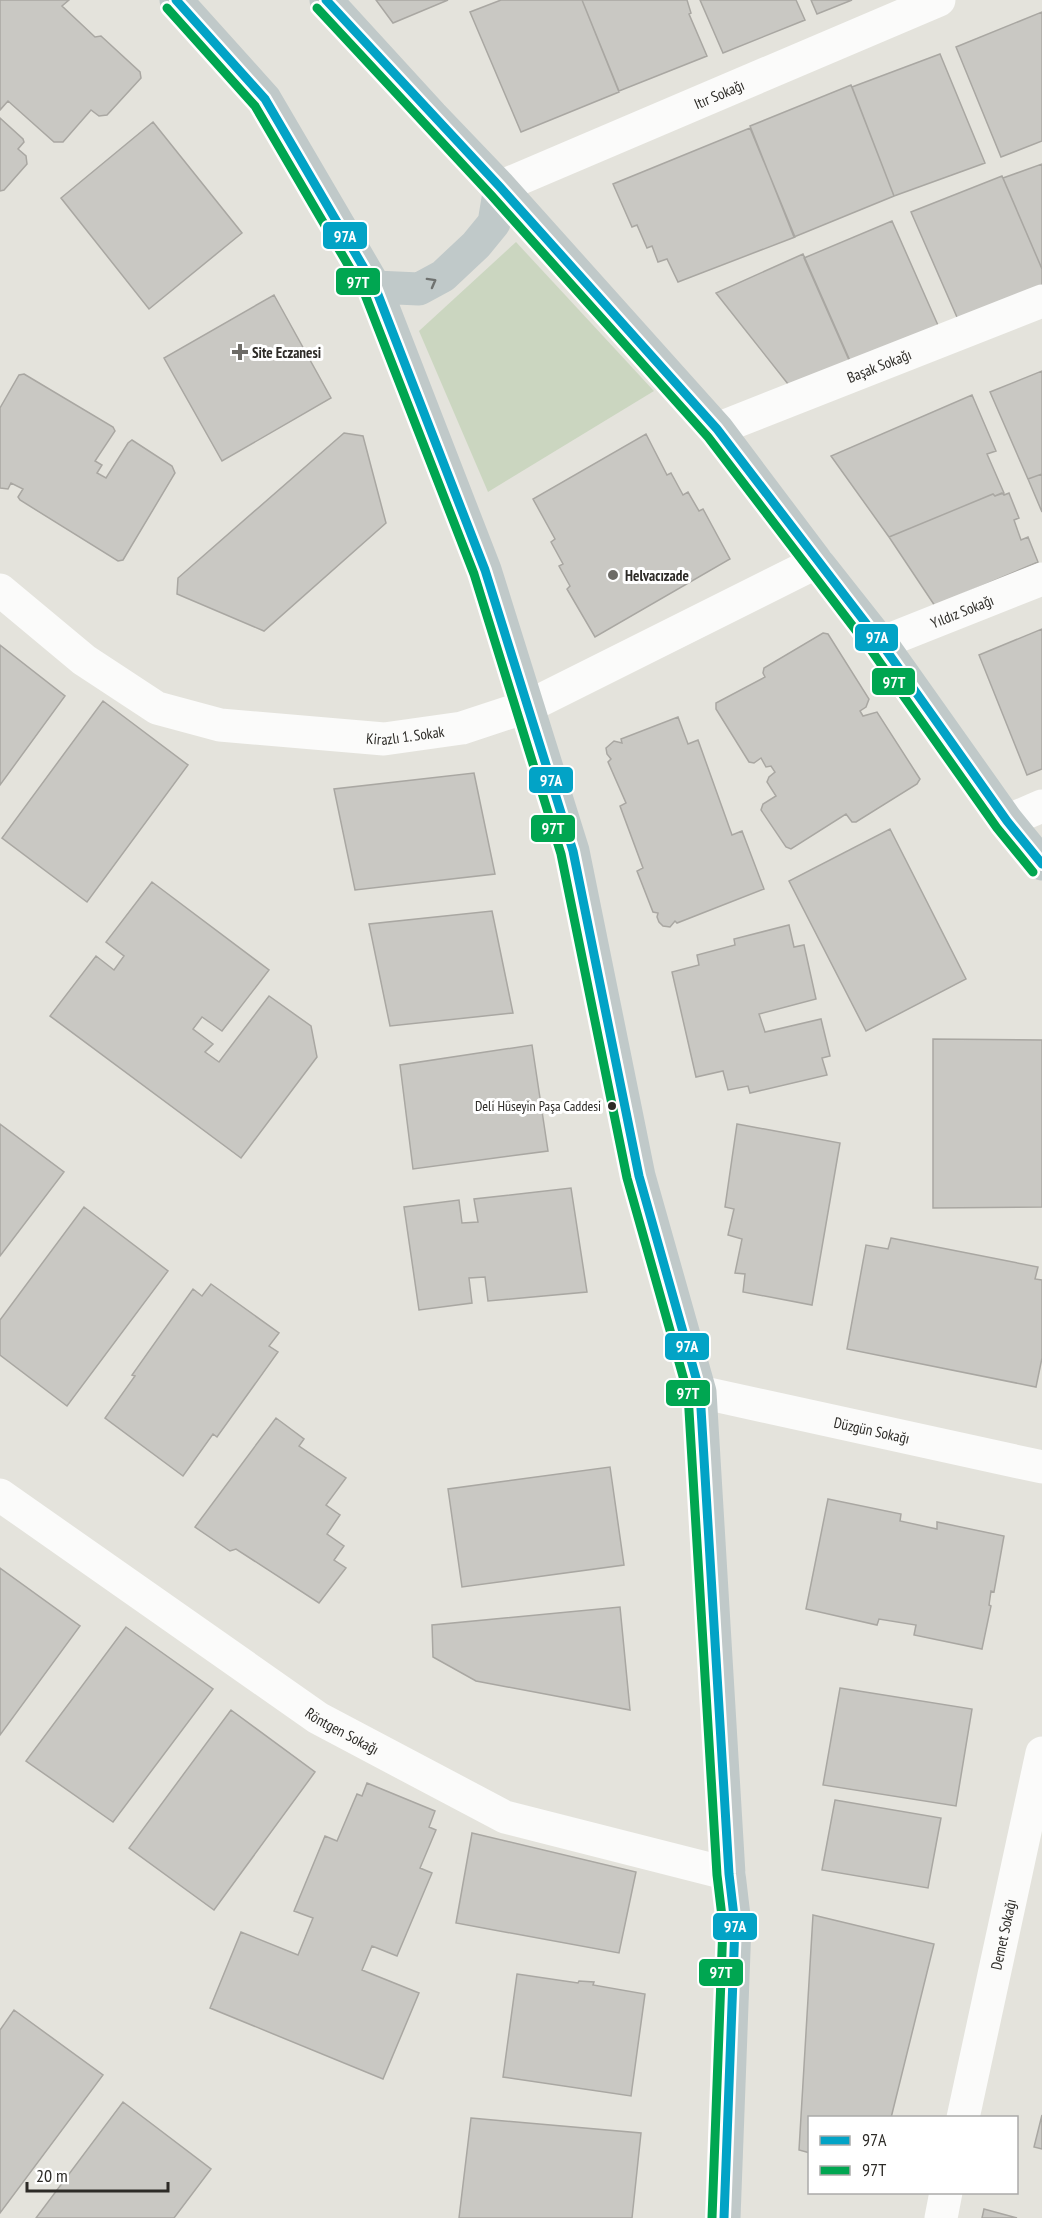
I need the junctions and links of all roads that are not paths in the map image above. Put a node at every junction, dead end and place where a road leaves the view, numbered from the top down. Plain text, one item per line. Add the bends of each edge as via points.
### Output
1 (176, 0) edge
2 (326, 0) edge
3 (939, 0) edge
4 (501, 187) junction
5 (375, 287) junction
6 (1042, 301) edge
7 (717, 429) junction
8 (817, 562) junction
9 (1042, 579) edge
10 (0, 591) edge
11 (881, 643) junction
12 (529, 706) junction
13 (1042, 806) edge
14 (1007, 821) junction
15 (1042, 864) edge
16 (700, 1392) junction
17 (1042, 1467) edge
18 (0, 1495) edge
19 (1042, 1753) edge
20 (729, 1874) junction
21 (963, 2116) edge
22 (946, 2194) edge
23 (724, 2218) edge
24 (941, 2218) edge

1 - 5 main road via 265,99
2 - 4 main road
3 - 4 street, Itır Sokağı
5 -> 4 main road via 419,289 443,276 494,223
4 - 7 main road
5 - 12 main road via 485,570
6 - 7 street, Başak Sokağı
7 - 8 main road
8 - 11 main road
8 - 12 street, Kirazlı 1. Sokak
9 - 11 street, Yıldız Sokağı
10 - 12 street, Kirazlı 1. Sokak via 84,660 158,708 220,725 384,739 462,728
11 - 14 main road
12 - 16 main road via 573,851 639,1176
13 - 14 street
14 - 15 main road
16 - 17 street, Düzgün Sokağı
16 - 20 main road
18 - 20 street, Röntgen Sokağı via 318,1718 505,1816
19 - 21 street, Demet Sokağı
20 - 23 main road via 735,1925
22 - 24 street

